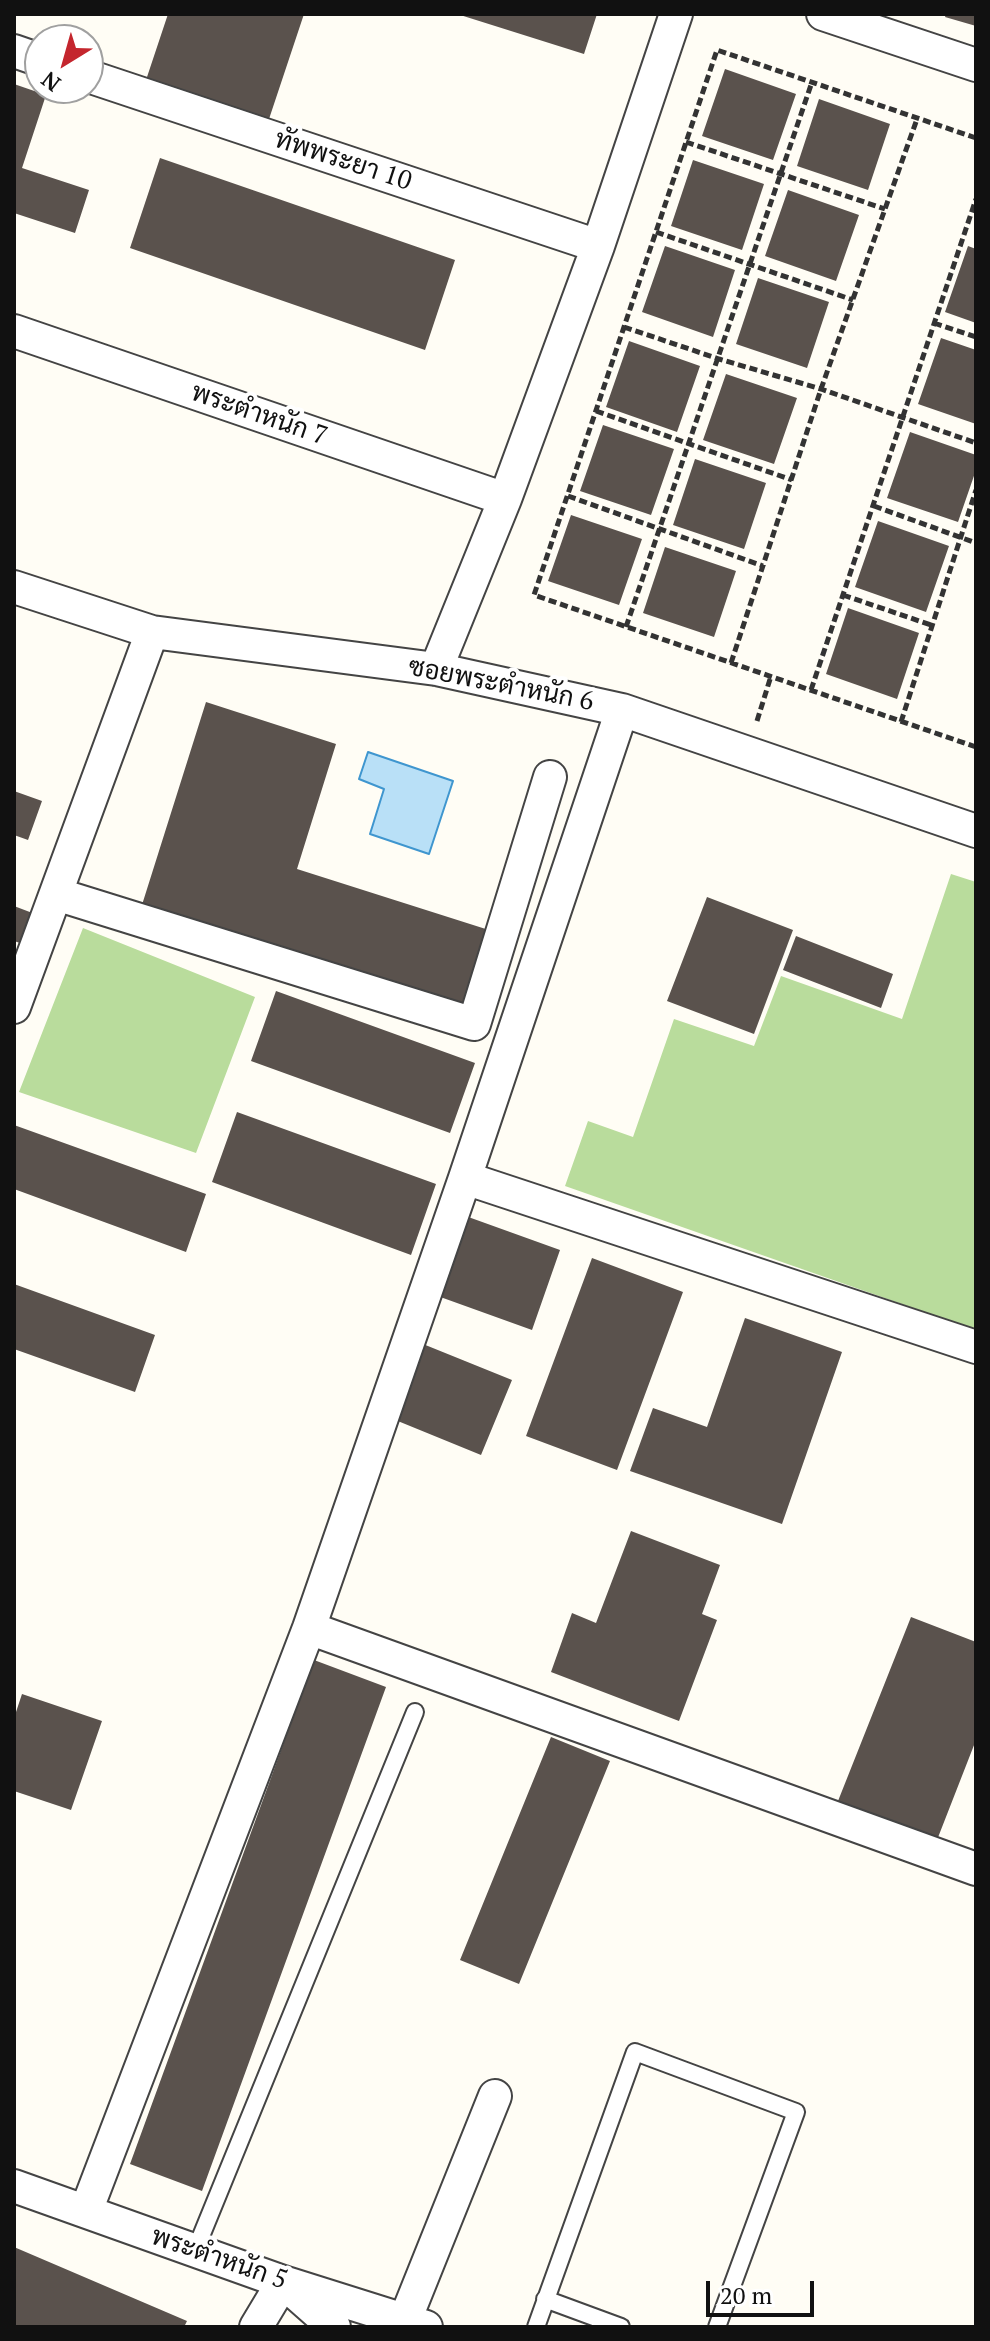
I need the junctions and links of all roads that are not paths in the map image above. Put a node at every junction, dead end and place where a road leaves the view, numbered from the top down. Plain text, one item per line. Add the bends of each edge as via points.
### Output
1 (676, 14) edge
2 (823, 14) edge
3 (976, 65) edge
4 (104, 81) edge
5 (598, 246) junction
6 (14, 331) edge
7 (505, 499) junction
8 (14, 587) edge
9 (152, 632) junction
10 (436, 669) junction
11 (622, 710) junction
12 (550, 777) dead end
13 (976, 831) edge
14 (56, 894) junction
15 (14, 1007) edge
16 (465, 1178) junction
17 (976, 1347) edge
18 (309, 1628) junction
19 (415, 1712) dead end
20 (976, 1869) edge
21 (495, 2096) dead end
22 (14, 2186) edge
23 (86, 2211) junction
24 (195, 2251) junction
25 (283, 2282) junction
26 (545, 2299) junction
27 (416, 2324) edge
28 (256, 2327) edge
29 (334, 2327) edge
30 (536, 2327) edge
31 (621, 2327) edge
32 (717, 2327) edge

1 - 5 street
2 - 3 street
4 - 5 street, ทัพพระยา 10
5 - 7 street
6 - 7 street, พระตำหนัก 7
7 - 10 street
8 - 9 street, ซอยพระตำหนัก 6
9 - 10 street, ซอยพระตำหนัก 6
9 - 14 street
10 - 11 street, ซอยพระตำหนัก 6
11 - 13 street, ซอยพระตำหนัก 6
11 - 16 street
12 - 14 street via 474,1024
14 - 15 street
16 - 17 street
16 - 18 street
18 - 20 street
18 - 23 street
19 - 24 lane
21 - 27 street
22 - 23 street, พระตำหนัก 5
23 - 24 street, พระตำหนัก 5
24 - 25 street, พระตำหนัก 5
25 - 27 street, พระตำหนัก 5
25 - 28 street
25 - 29 street
26 - 30 lane
26 - 31 lane
26 - 32 lane via 635,2052 796,2112

